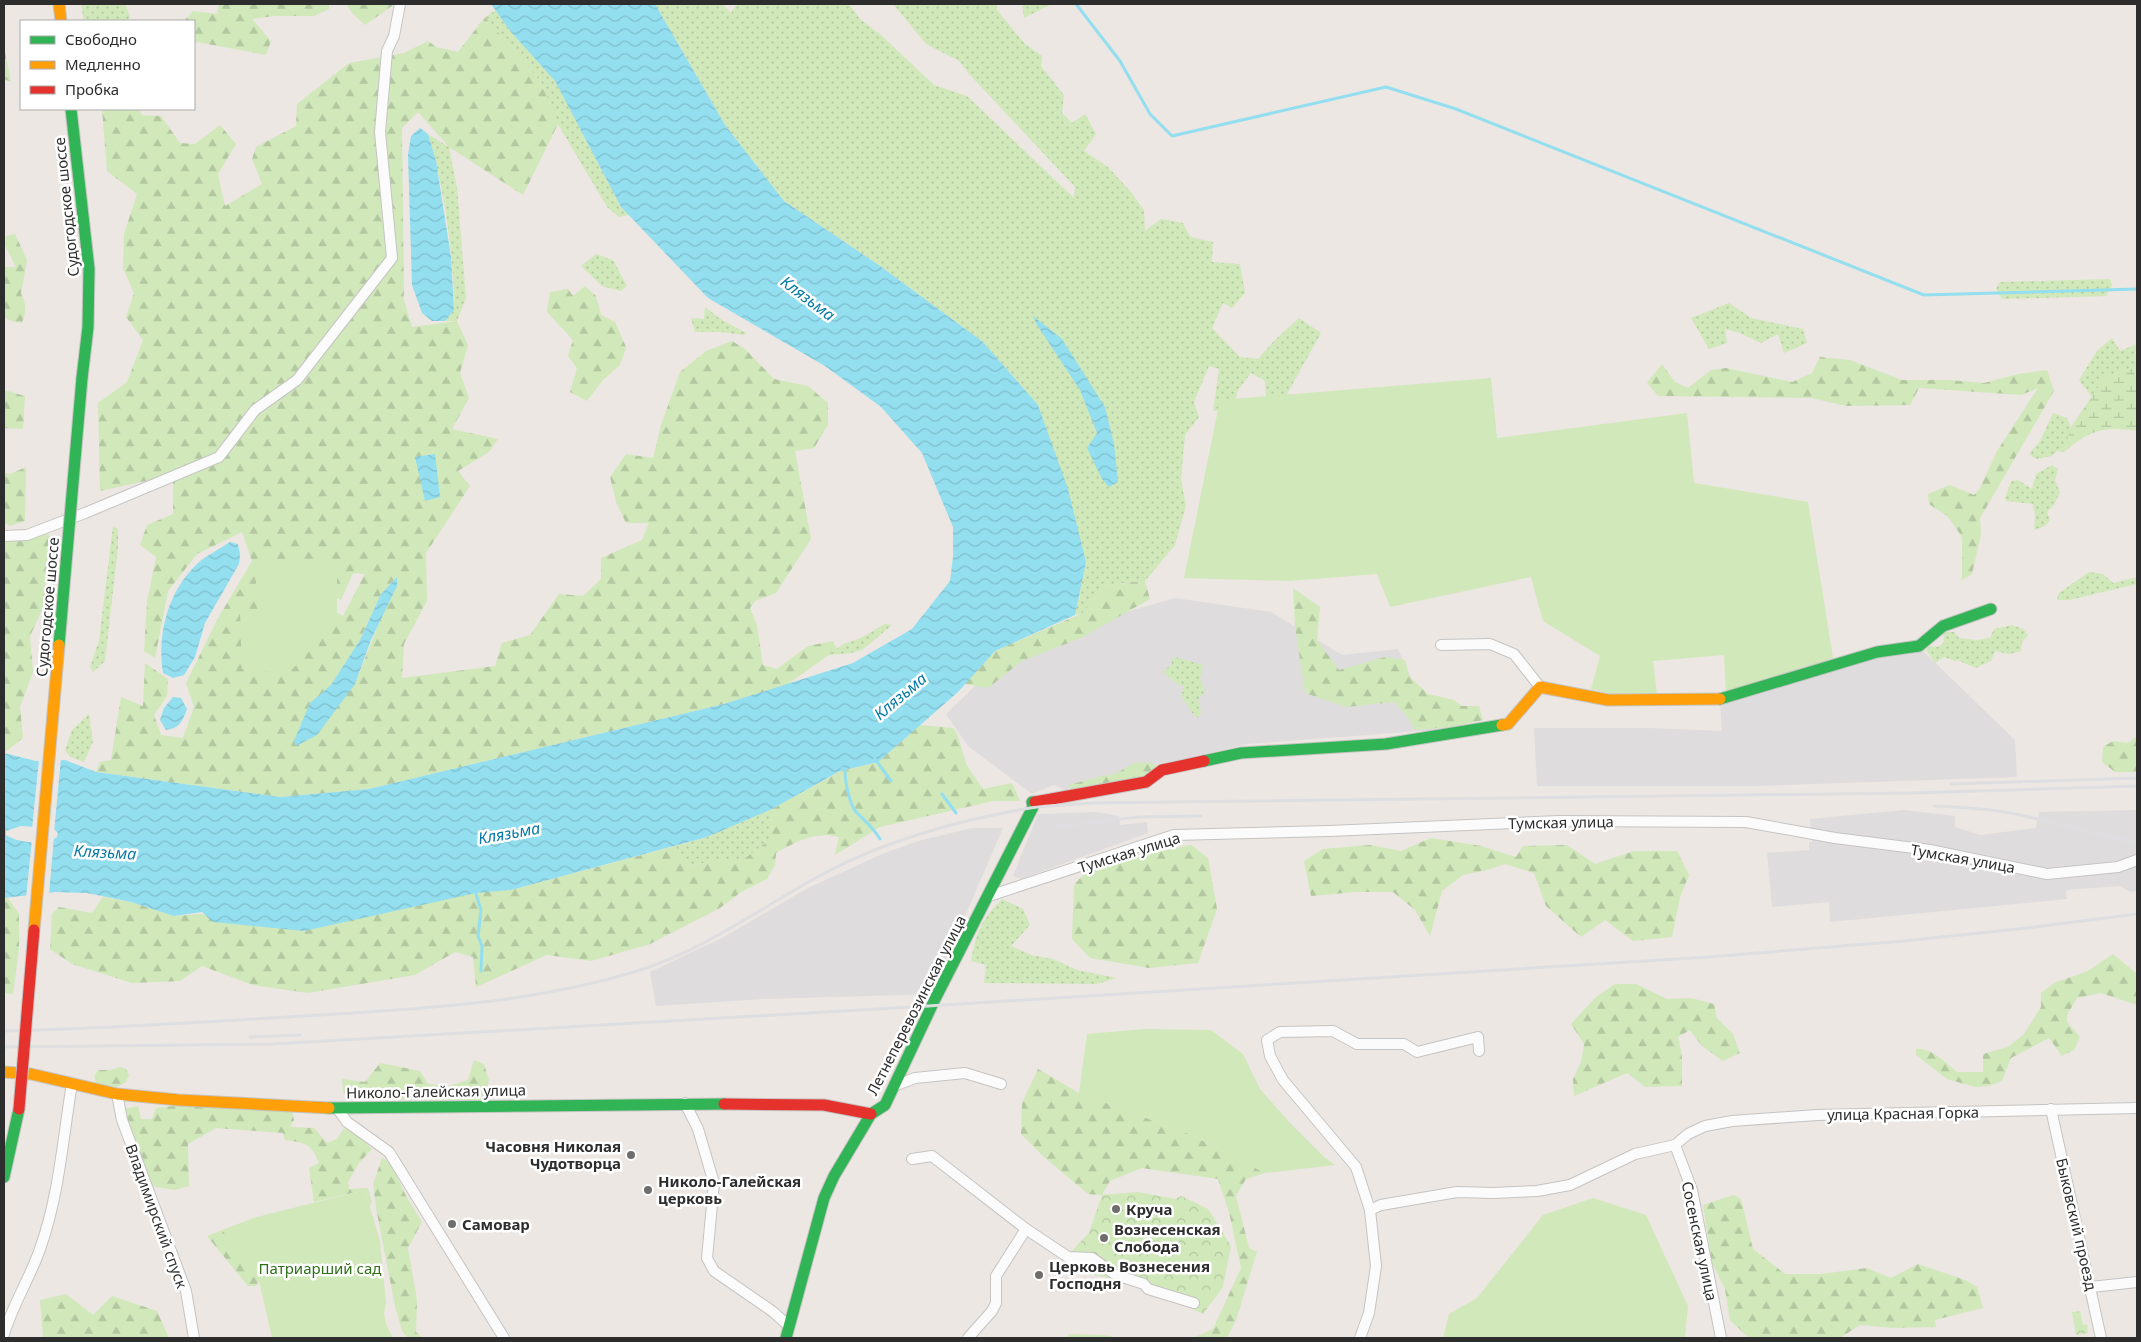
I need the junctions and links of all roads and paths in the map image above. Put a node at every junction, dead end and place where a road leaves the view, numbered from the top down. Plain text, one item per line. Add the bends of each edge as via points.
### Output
1 (59, 4) edge
2 (400, 4) edge
3 (61, 20) edge
4 (71, 110) edge
5 (4, 536) edge
6 (1991, 609) dead end
7 (1441, 645) dead end
8 (1540, 687) junction
9 (2137, 860) edge
10 (989, 896) junction
11 (1479, 1051) dead end
12 (4, 1072) edge
13 (72, 1083) junction
14 (1001, 1084) dead end
15 (894, 1086) junction
16 (117, 1094) junction
17 (685, 1103) junction
18 (337, 1108) junction
19 (2137, 1108) edge
20 (2051, 1109) junction
21 (872, 1114) junction
22 (1675, 1145) junction
23 (8, 1150) edge
24 (912, 1159) dead end
25 (4, 1177) edge
26 (1370, 1210) junction
27 (1026, 1229) junction
28 (2137, 1282) edge
29 (2091, 1287) junction
30 (1194, 1303) dead end
31 (789, 1326) junction
32 (4, 1334) edge
33 (194, 1338) edge
34 (504, 1338) edge
35 (786, 1338) edge
36 (968, 1338) edge
37 (1360, 1338) edge
38 (1721, 1338) edge
39 (2101, 1338) edge

1 - 3 street
2 - 5 street via 394,36 387,51 380,132 392,258 297,380 256,410 219,457 27,535
4 - 23 street, Судогодское шоссе, bridge via 89,269 88,327 18,1109
6 - 8 street via 1943,626 1919,646 1877,652 1719,699 1608,700
7 - 8 street via 1490,644 1514,654
8 - 10 street, Летнеперевозинская улица via 1508,724 1386,744 1241,753 1162,770 1146,782 1037,800 1032,802 1033,808
9 - 10 street, Тумская улица via 2118,867 2048,874 1930,850 1746,822 1559,821 1174,835
10 - 15 street, Летнеперевозинская улица
11 - 26 street via 1478,1037 1417,1052 1404,1044 1357,1044 1333,1030 1280,1032 1267,1040 1270,1056 1283,1080 1356,1166
12 - 13 street, Николо-Галейская улица
13 - 16 street, Николо-Галейская улица
13 - 32 street via 52,1206 40,1249
14 - 15 street via 965,1074 915,1078
15 - 21 street, Летнеперевозинская улица via 884,1105
16 - 18 street, Николо-Галейская улица
16 - 33 street, Владимирский спуск via 122,1120 186,1291
17 - 18 street, Николо-Галейская улица
17 - 21 street, Николо-Галейская улица via 824,1105
17 - 31 street via 698,1129 714,1183 707,1258 714,1270
18 - 34 street via 347,1122 389,1152
19 - 20 street, улица Красная Горка
20 - 22 street, улица Красная Горка via 1816,1115 1732,1121 1705,1126
20 - 29 street, Быковский проезд
21 - 31 street, Летнеперевозинская улица via 824,1198
22 - 26 street via 1635,1154 1570,1185 1537,1191 1458,1192 1381,1205
22 - 38 street, Сосенская улица via 1692,1190
23 - 25 street, Судогодское шоссе
24 - 27 street via 932,1156
26 - 37 street via 1376,1266 1369,1314
27 - 30 street via 1068,1257 1092,1258 1116,1275
27 - 36 street via 996,1276 996,1303 992,1311
28 - 29 street
29 - 39 street, Быковский проезд
31 - 35 street, Летнеперевозинская улица

